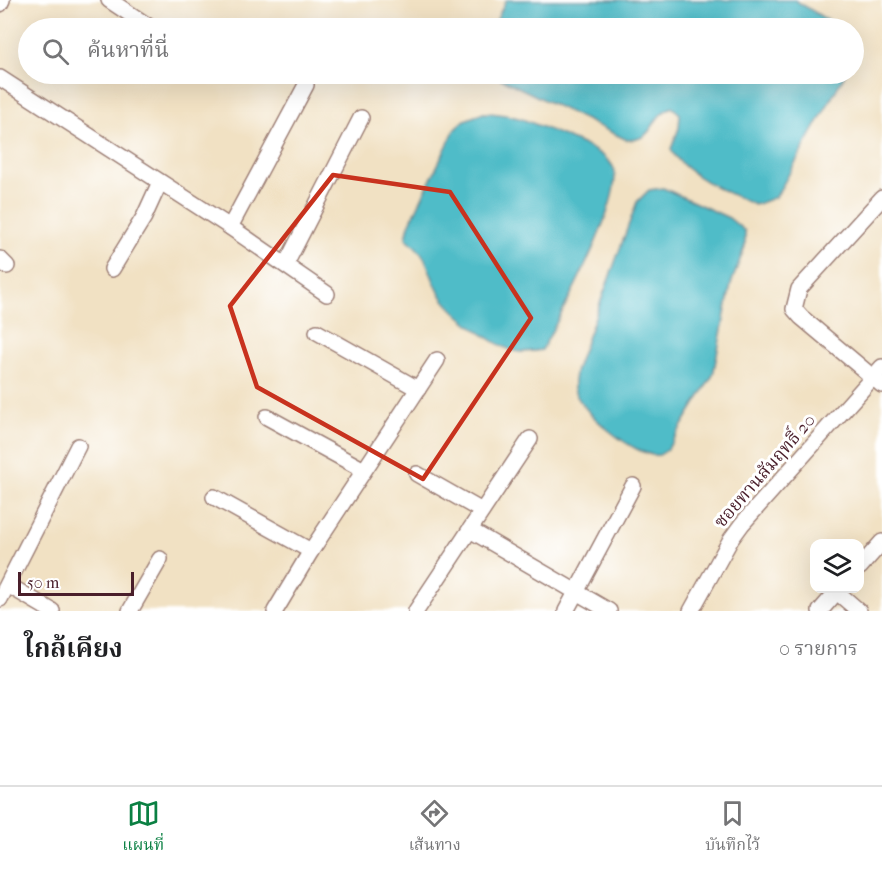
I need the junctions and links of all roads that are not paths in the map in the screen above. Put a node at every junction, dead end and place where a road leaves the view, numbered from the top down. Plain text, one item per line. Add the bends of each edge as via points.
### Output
1 (110, 0) edge
2 (136, 18) edge
3 (0, 78) edge
4 (306, 85) dead end
5 (361, 118) dead end
6 (160, 182) junction
7 (882, 198) edge
8 (230, 227) junction
9 (286, 264) junction
10 (112, 269) dead end
11 (327, 294) dead end
12 (317, 332) dead end
13 (437, 360) dead end
14 (879, 377) edge
15 (418, 389) junction
16 (267, 417) dead end
17 (530, 439) dead end
18 (78, 446) dead end
19 (364, 470) junction
20 (417, 474) dead end
21 (633, 486) dead end
22 (214, 497) dead end
23 (482, 511) junction
24 (470, 530) junction
25 (882, 542) edge
26 (311, 551) junction
27 (160, 559) dead end
28 (864, 562) edge
29 (8, 585) junction
30 (576, 592) junction
31 (835, 593) edge
32 (841, 593) edge
33 (0, 598) edge
34 (52, 611) edge
35 (130, 611) edge
36 (275, 611) edge
37 (416, 611) edge
38 (566, 611) edge
39 (609, 611) edge
40 (691, 611) edge
41 (820, 611) edge
42 (859, 611) edge

1 - 2 street
3 - 6 street
4 - 8 street
5 - 9 street
6 - 8 street
6 - 10 street via 144,218
7 - 14 street via 800,289 794,302 801,317
8 - 9 street
9 - 11 street
12 - 15 street
13 - 15 street
14 - 40 street, ซอยทานสัมฤทธิ์ 20 via 742,524
15 - 19 street
16 - 19 street
17 - 23 street
18 - 29 street
19 - 26 street
20 - 23 street
21 - 30 street
22 - 26 street
23 - 24 street
24 - 30 street
24 - 37 street
25 - 28 street
26 - 36 street
27 - 35 street
29 - 33 street
29 - 34 street
30 - 38 street
30 - 39 street
31 - 41 street
32 - 42 street

